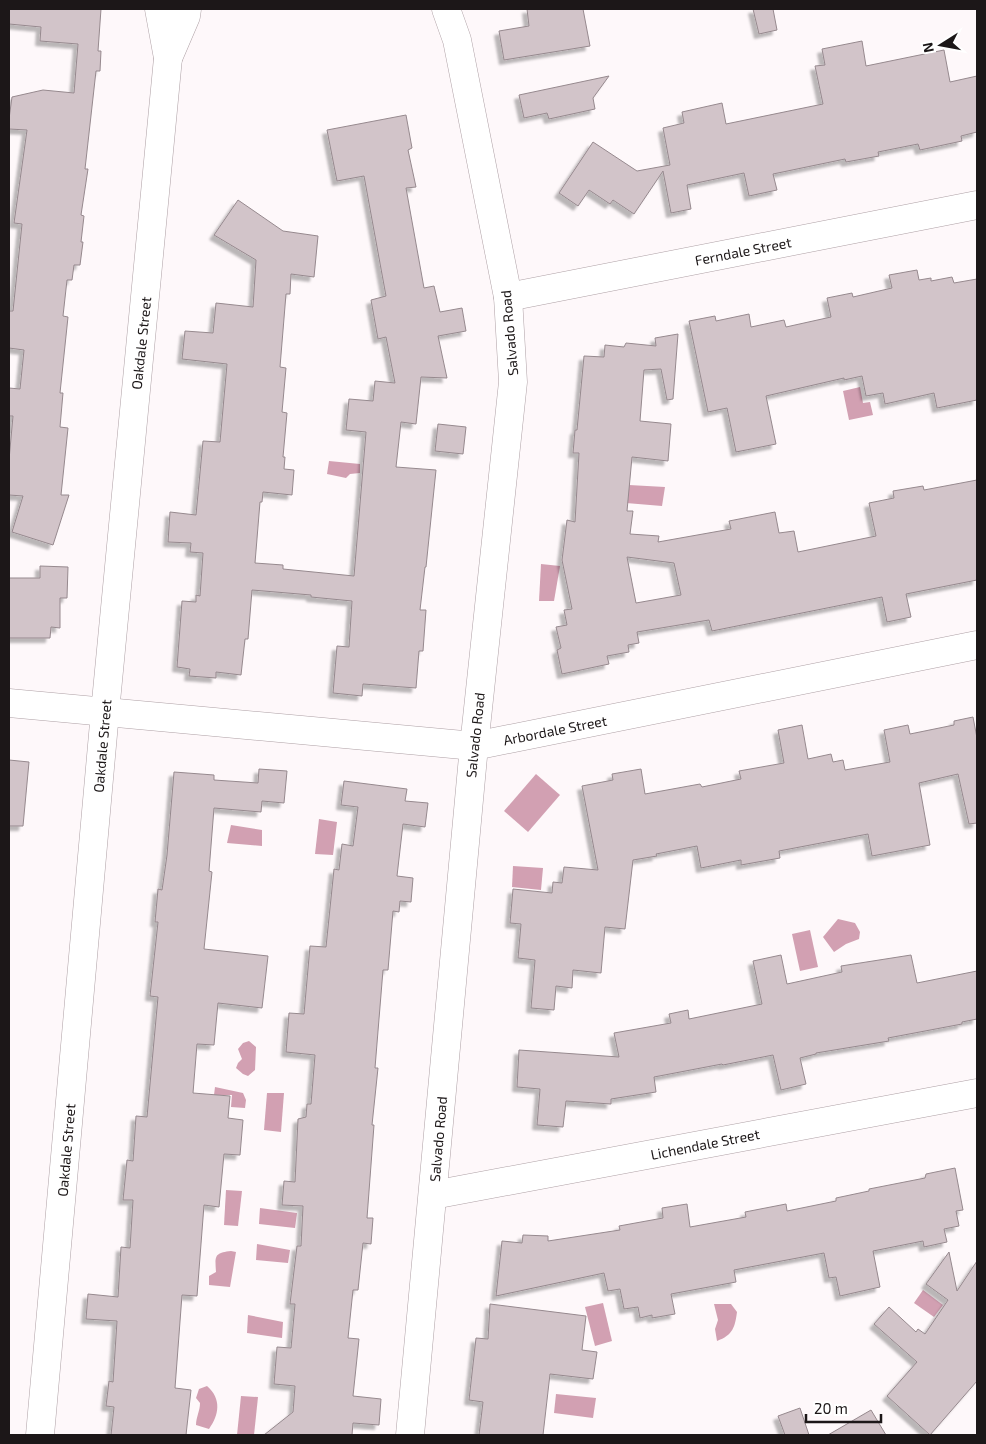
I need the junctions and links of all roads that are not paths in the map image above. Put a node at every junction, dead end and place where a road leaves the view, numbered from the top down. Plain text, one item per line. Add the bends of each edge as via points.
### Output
1 (159, 9) edge
2 (187, 9) edge
3 (446, 9) edge
4 (457, 9) edge
5 (457, 40) junction
6 (168, 58) junction
7 (977, 205) edge
8 (508, 297) junction
9 (977, 646) edge
10 (9, 703) edge
11 (105, 712) junction
12 (474, 746) junction
13 (977, 1093) edge
14 (432, 1195) junction
15 (40, 1435) edge
16 (410, 1435) edge

1 - 6 street, Oakdale Street
2 - 6 street, Oakdale Street
3 - 5 street, Salvado Road
4 - 5 street, Salvado Road
5 - 8 street, Salvado Road
6 - 11 street, Oakdale Street
7 - 8 street, Ferndale Street
8 - 12 street, Salvado Road via 513,382
9 - 12 street, Arbordale Street
10 - 11 street, Arbordale Street
11 - 12 street, Arbordale Street
11 - 15 street, Oakdale Street
12 - 14 street, Salvado Road
13 - 14 street, Lichendale Street
14 - 16 street, Salvado Road

